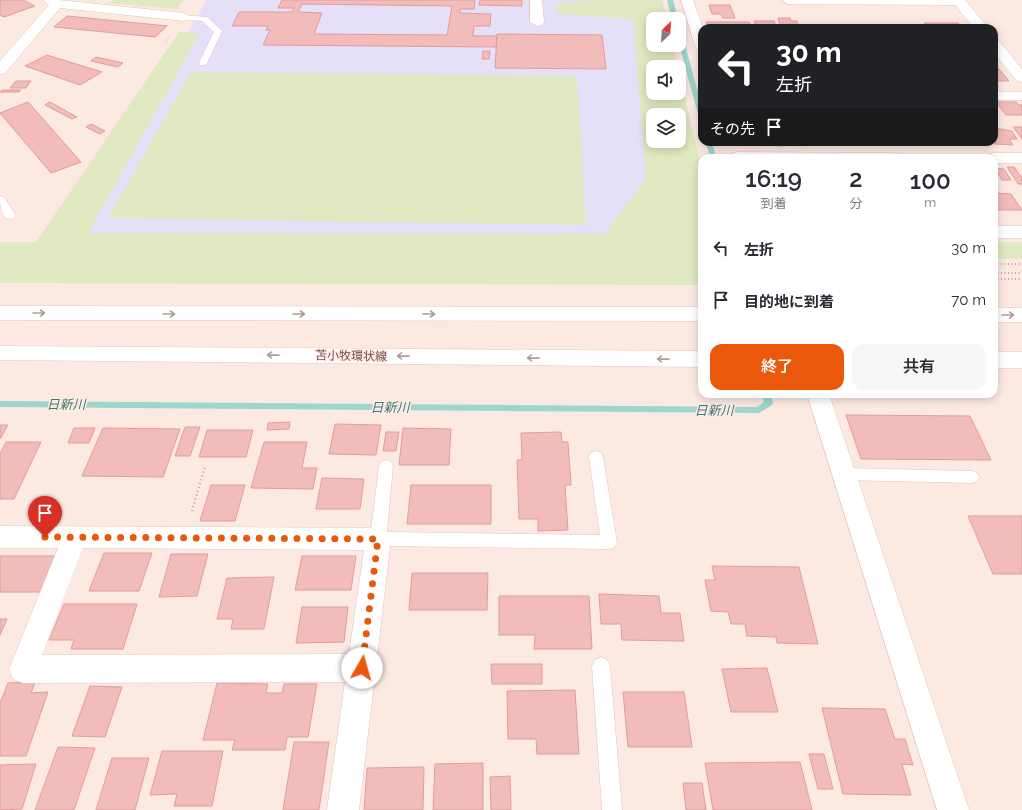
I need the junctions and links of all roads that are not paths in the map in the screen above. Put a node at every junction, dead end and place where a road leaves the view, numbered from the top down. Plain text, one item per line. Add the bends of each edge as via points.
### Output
1 (536, 0) edge
2 (687, 0) edge
3 (788, 0) edge
4 (959, 0) edge
5 (53, 2) edge
6 (184, 17) joint
7 (537, 22) dead end
8 (978, 24) edge
9 (698, 32) edge
10 (998, 49) edge
11 (203, 63) dead end
12 (0, 70) edge
13 (1022, 78) edge
14 (998, 96) edge
15 (1022, 96) edge
16 (998, 158) edge
17 (1022, 158) edge
18 (0, 199) edge
19 (10, 216) dead end
20 (998, 232) edge
21 (1022, 232) edge
22 (0, 314) edge
23 (698, 314) edge
24 (998, 315) edge
25 (1022, 315) edge
26 (0, 353) edge
27 (698, 359) edge
28 (998, 360) edge
29 (1022, 360) edge
30 (819, 398) edge
31 (596, 457) dead end
32 (386, 466) dead end
33 (844, 474) junction
34 (972, 477) dead end
35 (0, 537) edge
36 (75, 537) junction
37 (378, 539) junction
38 (600, 666) dead end
39 (362, 668) junction
40 (343, 810) edge
41 (612, 810) edge
42 (953, 810) edge

1 - 7 street
2 - 9 street
3 - 4 street
4 - 8 street
5 - 6 street
5 - 12 street
6 - 11 lane via 204,19 218,31
10 - 13 street
14 - 15 street
16 - 17 street
18 - 19 lane
20 - 21 street
22 -> 23 street
24 -> 25 street
27 -> 26 street, 苫小牧環状線
28 - 29 street
30 - 33 street
31 - 37 lane via 609,542
32 - 37 lane
33 - 34 lane
33 - 42 street
35 - 36 street
36 - 37 street
36 - 39 street via 23,669
37 - 39 street
38 - 41 lane
39 - 40 street

